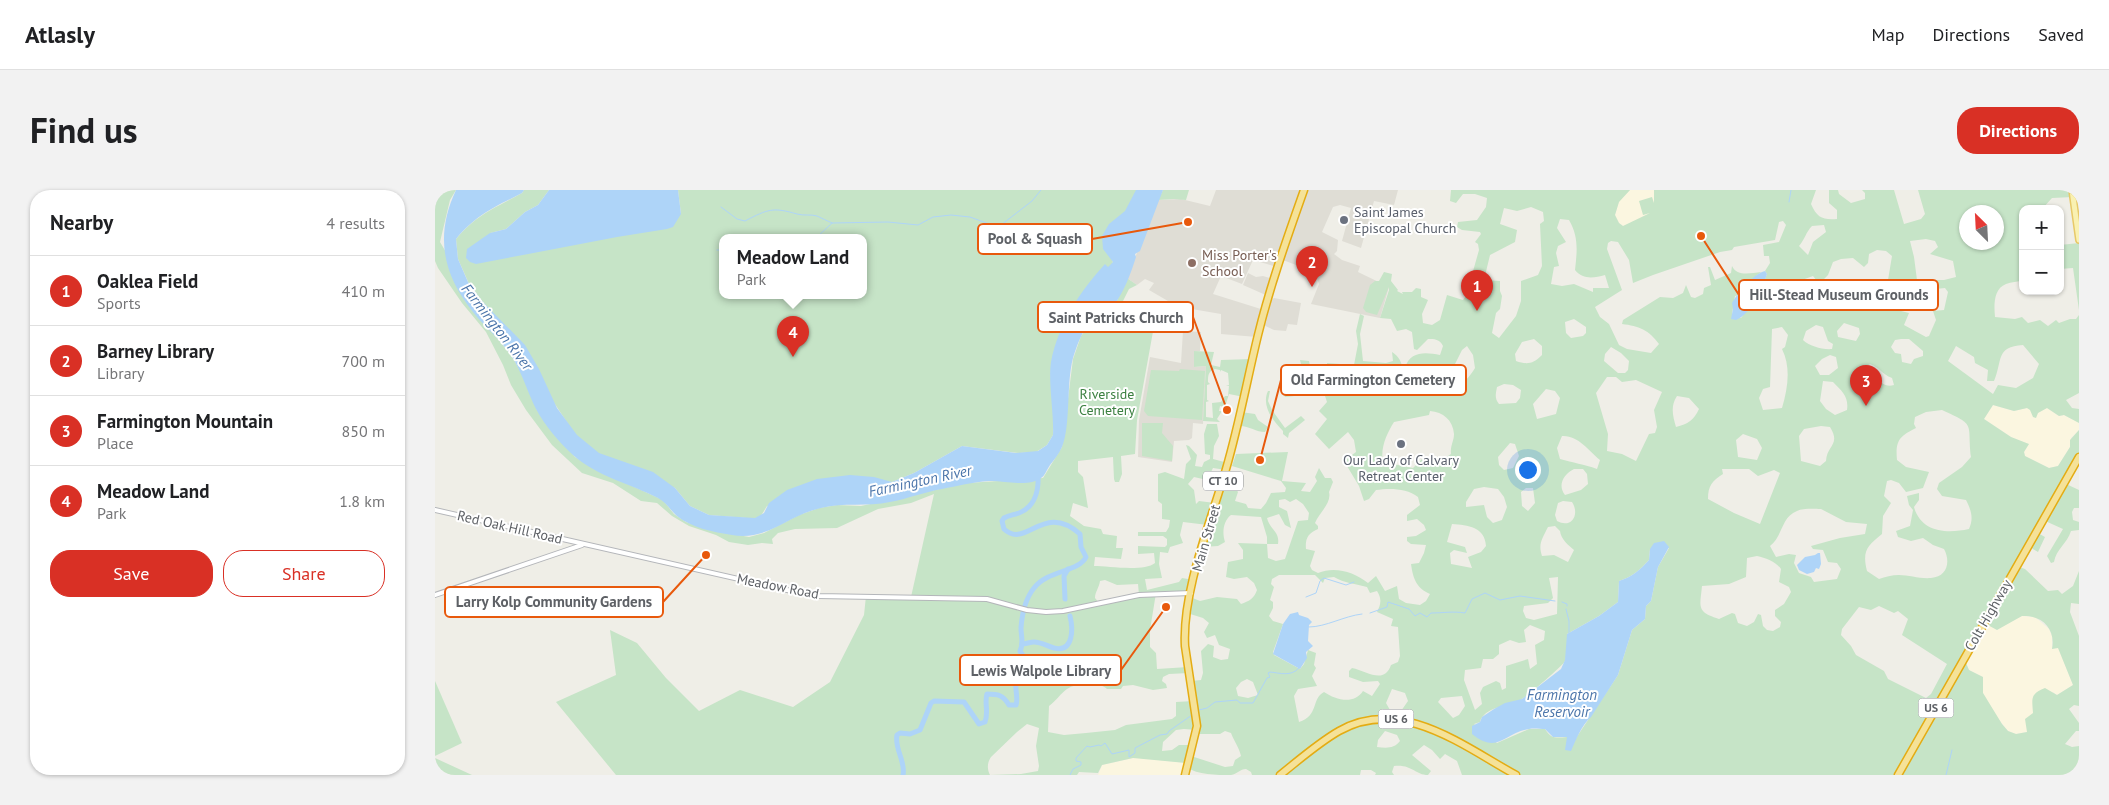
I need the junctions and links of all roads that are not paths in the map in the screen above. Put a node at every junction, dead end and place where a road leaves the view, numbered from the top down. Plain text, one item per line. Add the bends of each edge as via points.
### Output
1 (1303, 190) edge
2 (2072, 190) edge
3 (2079, 240) edge
4 (2079, 457) edge
5 (435, 510) edge
6 (584, 544) junction
7 (1191, 593) junction
8 (435, 596) edge
9 (1185, 775) edge
10 (1281, 775) edge
11 (1516, 775) edge
12 (1898, 775) edge

1 - 7 highway, Main Street / CT 10 via 1266,304 1238,426 1203,541
2 - 3 main road
4 - 12 highway, Colt Highway / US 6
5 - 6 street, Red Oak Hill Road
6 - 7 street, Meadow Road via 818,596 987,600 1027,610 1063,611 1139,595
6 - 8 street
7 - 9 highway, Main Street / CT 10 via 1184,633 1197,726
10 - 11 highway, US 6 via 1340,730 1367,720 1385,718 1422,725

